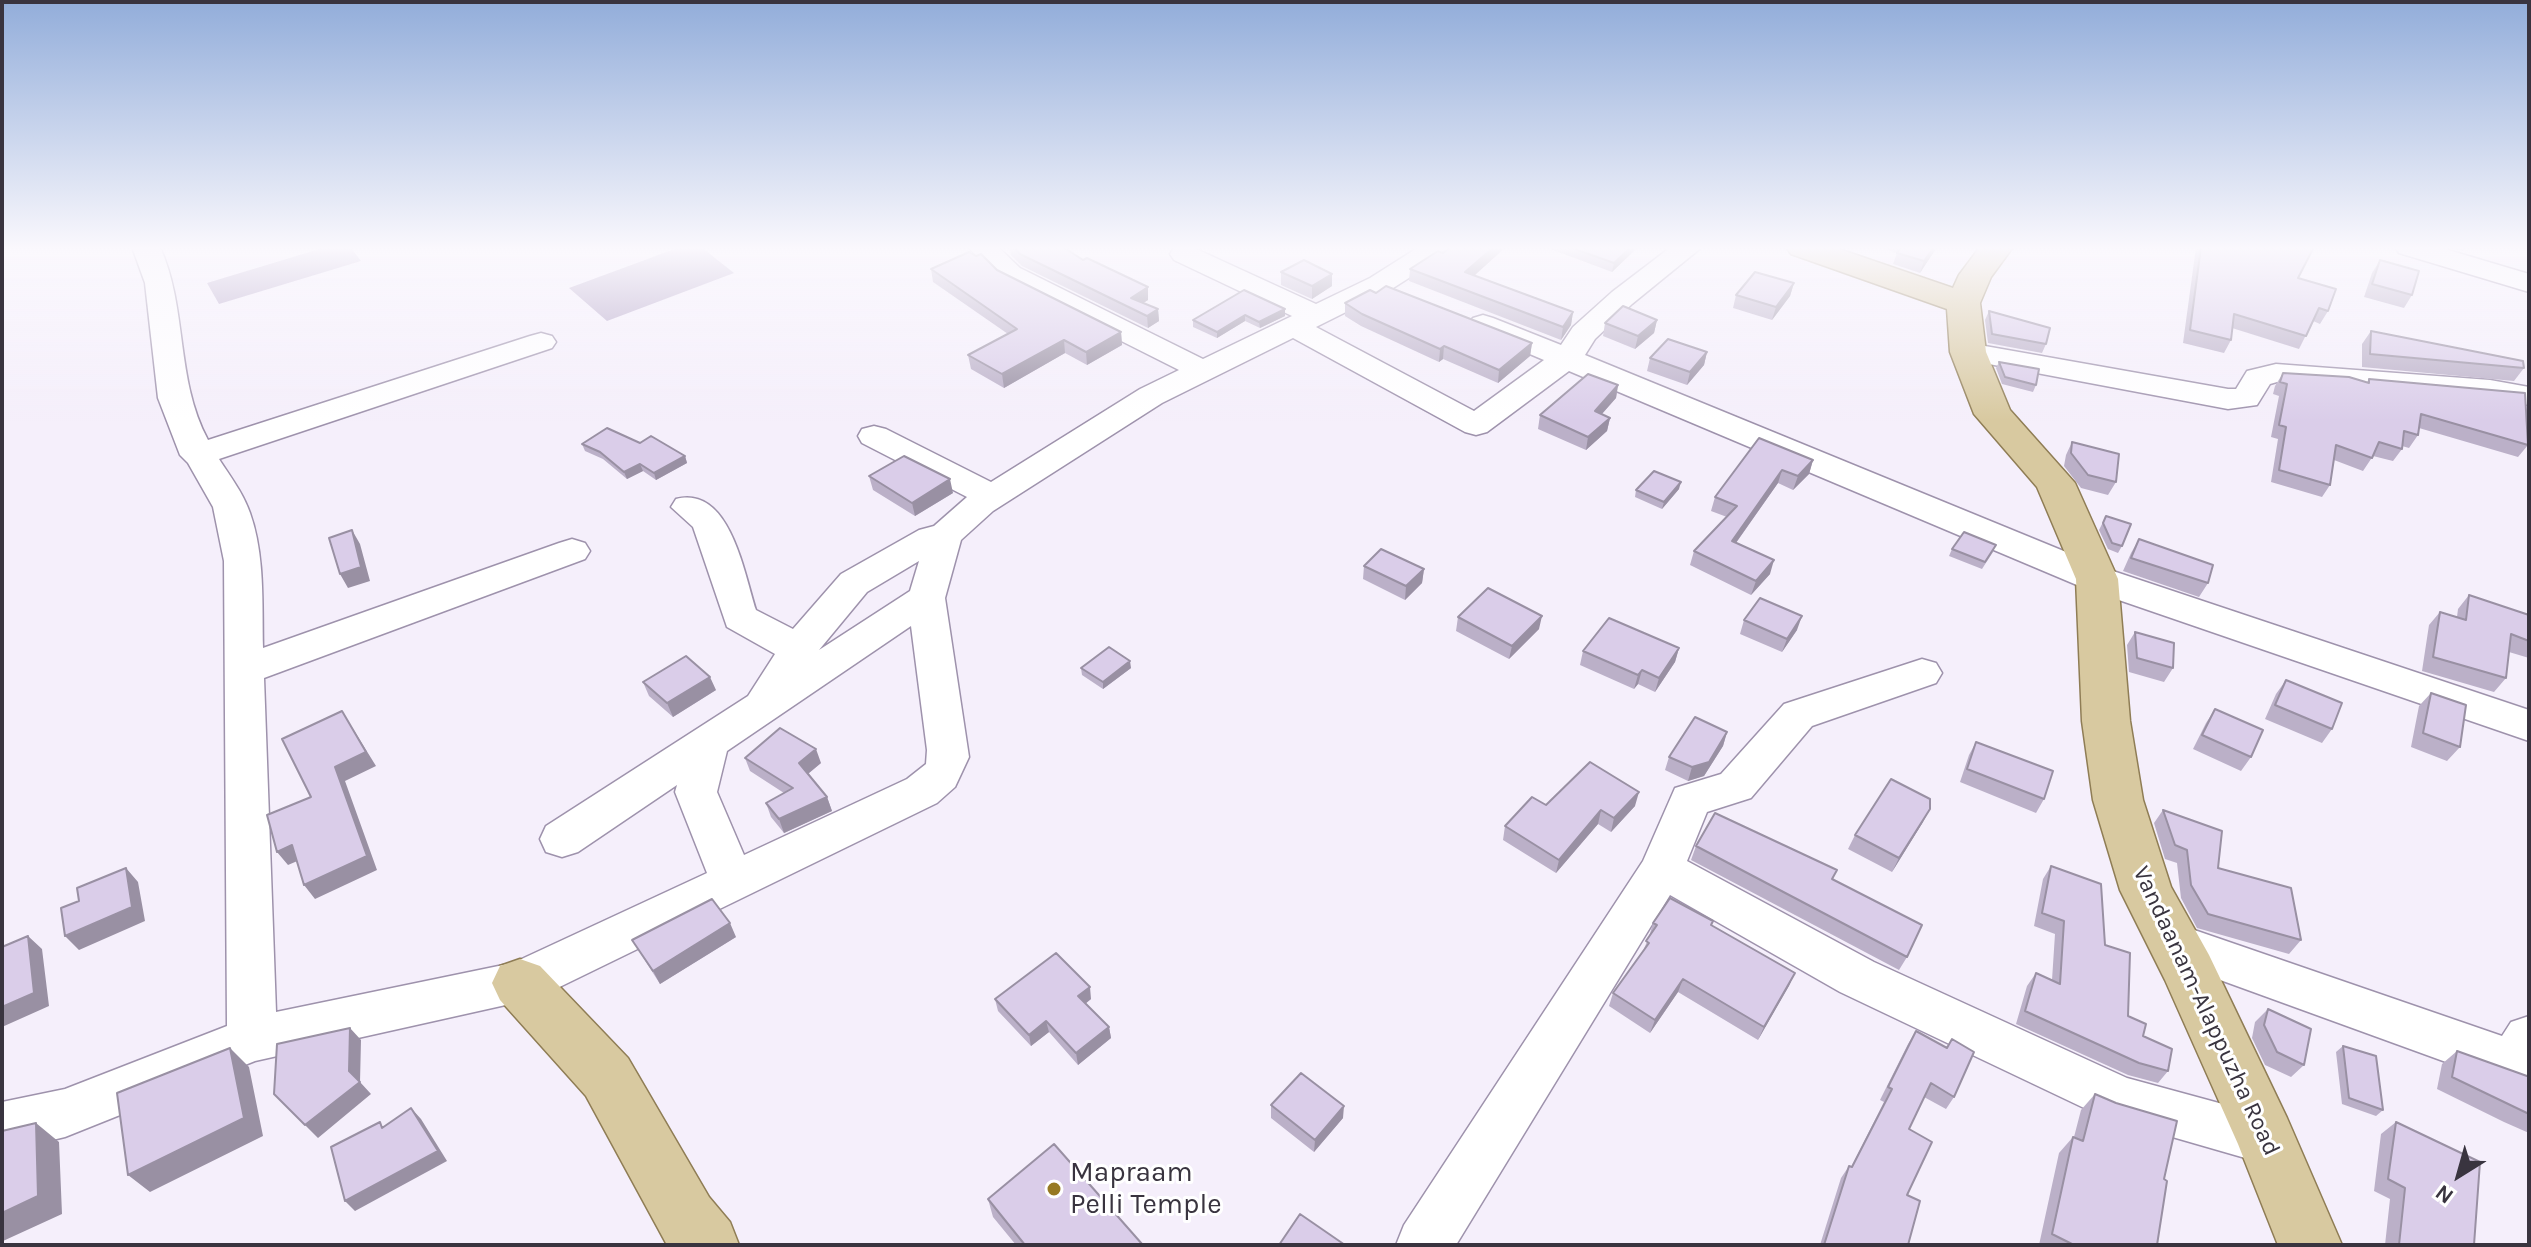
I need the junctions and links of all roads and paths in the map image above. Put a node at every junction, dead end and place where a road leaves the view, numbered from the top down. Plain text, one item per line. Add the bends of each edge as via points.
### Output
1 (163, 305) edge
2 (1072, 305) edge
3 (1275, 305) edge
4 (1352, 305) edge
5 (1614, 305) edge
6 (1963, 305) edge
7 (1452, 312) edge
8 (1305, 322) junction
9 (541, 342) dead end
10 (1968, 352) junction
11 (1568, 357) junction
12 (1202, 370) junction
13 (2529, 396) edge
14 (874, 436) dead end
15 (197, 455) junction
16 (992, 496) junction
17 (688, 507) dead end
18 (944, 538) junction
19 (572, 551) dead end
20 (2097, 579) junction
21 (926, 598) junction
22 (798, 649) junction
23 (244, 670) junction
24 (1922, 673) dead end
25 (762, 707) junction
26 (2529, 726) edge
27 (708, 742) junction
28 (562, 839) dead end
29 (1662, 869) junction
30 (733, 881) junction
31 (2174, 943) junction
32 (520, 983) junction
33 (2529, 1038) edge
34 (252, 1039) junction
35 (2, 1127) edge
36 (2266, 1139) junction
37 (707, 1245) edge
38 (1424, 1245) edge
39 (2310, 1245) edge

1 - 15 street via 174,398
2 - 12 street
3 - 8 street
4 - 8 street
5 - 11 street via 1584,333
6 - 10 main road, Vandaanam-Alappuzha Road
7 - 11 street
8 - 11 street via 1476,425
8 - 12 street
9 - 15 street
10 - 13 street via 2228,399 2246,398 2258,378 2276,373
10 - 20 main road, Vandaanam-Alappuzha Road via 1993,414 2055,483
11 - 20 street
12 - 16 street
14 - 16 street
15 - 23 street via 231,509 242,561
16 - 18 street
17 - 22 street via 709,522 740,618
18 - 21 street
18 - 22 street via 932,538 854,583
19 - 23 street
20 - 26 street
20 - 31 main road, Vandaanam-Alappuzha Road via 2106,721 2118,800 2146,890
21 - 25 street
21 - 30 street via 948,767 922,791
22 - 25 street
23 - 34 street
24 - 29 street via 1798,715 1736,786 1690,800
25 - 27 street
27 - 28 street
27 - 30 street via 696,792
29 - 36 street via 1857,977 2121,1100
29 - 38 street
30 - 32 street
31 - 33 street via 2512,1063
31 - 36 main road, Vandaanam-Alappuzha Road
32 - 34 street
32 - 37 main road via 607,1077
34 - 35 street via 65,1113
36 - 39 main road, Vandaanam-Alappuzha Road

